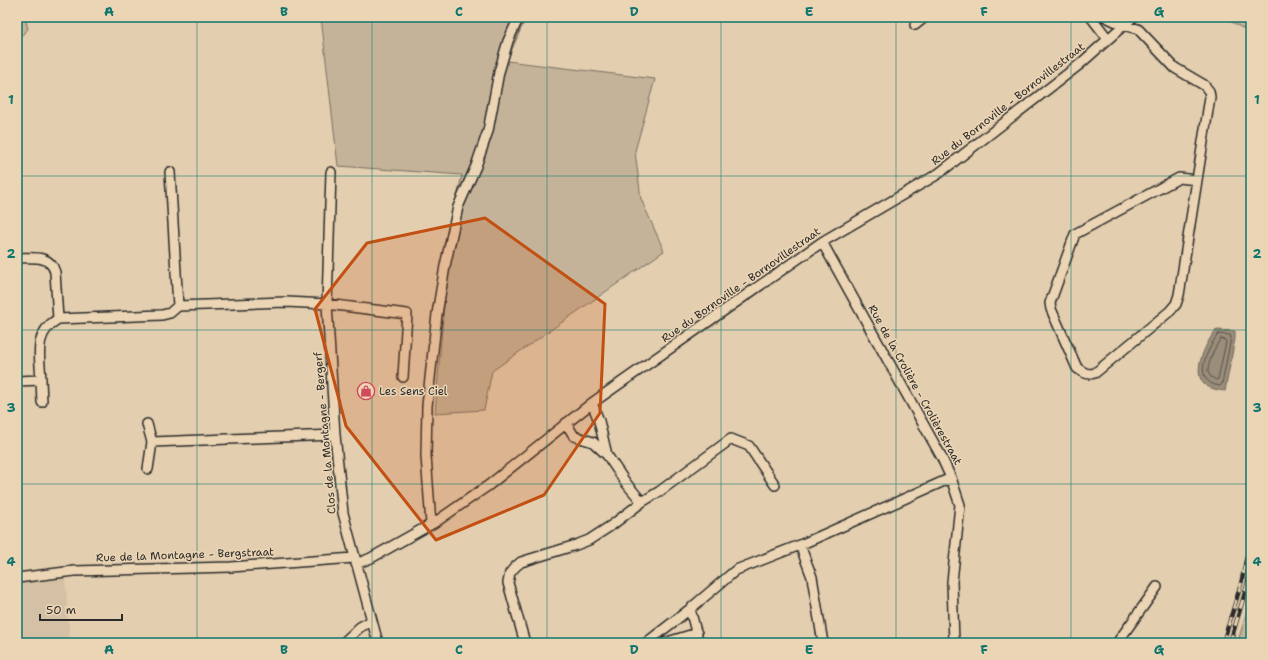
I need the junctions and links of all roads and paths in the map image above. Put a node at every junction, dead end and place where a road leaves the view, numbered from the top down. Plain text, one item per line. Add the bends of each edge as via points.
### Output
1 (519, 17) edge
2 (926, 17) edge
3 (1091, 17) edge
4 (1106, 17) edge
5 (1133, 17) edge
6 (915, 24) dead end
7 (1123, 25) junction
8 (1108, 39) junction
9 (170, 172) dead end
10 (331, 172) dead end
11 (1197, 180) junction
12 (822, 242) junction
13 (17, 258) edge
14 (327, 304) junction
15 (178, 306) junction
16 (58, 319) junction
17 (402, 377) dead end
18 (41, 380) junction
19 (17, 381) edge
20 (42, 402) dead end
21 (592, 403) junction
22 (566, 423) junction
23 (147, 424) dead end
24 (335, 435) junction
25 (152, 442) junction
26 (607, 455) junction
27 (148, 469) dead end
28 (951, 478) junction
29 (775, 484) dead end
30 (642, 502) junction
31 (431, 524) junction
32 (800, 545) junction
33 (355, 561) junction
34 (17, 578) edge
35 (1157, 587) dead end
36 (690, 609) junction
37 (372, 621) junction
38 (697, 633) junction
39 (343, 643) edge
40 (378, 643) edge
41 (525, 643) edge
42 (646, 643) edge
43 (664, 643) edge
44 (699, 643) edge
45 (823, 643) edge
46 (954, 643) edge
47 (1117, 643) edge

1 - 31 street via 508,41 488,131 458,208 445,266 427,406 426,456
2 - 6 street
3 - 8 street
4 - 7 street
5 - 7 street, Rue du Bornoville - Bornovillestraat
7 - 8 street, Rue du Bornoville - Bornovillestraat
7 - 11 street via 1138,29 1175,68 1204,85 1209,91
8 - 12 street, Rue du Bornoville - Bornovillestraat via 1067,75 938,174
9 - 15 street
10 - 14 street, Clos de la Montagne - Bergerf
11 - 11 street via 1179,178 1075,234 1050,303 1078,368 1085,374 1095,373 1176,304
12 - 21 street, Rue du Bornoville - Bornovillestraat
12 - 28 street, Rue de la Crolière - Crolièrestraat
13 - 16 street via 38,258 48,261 53,266
14 - 15 street via 256,302
14 - 17 street via 407,314
14 - 24 street, Clos de la Montagne - Bergerf
15 - 16 street via 170,313 162,315
16 - 18 street via 42,335 40,341
18 - 19 street
18 - 20 street
21 - 22 street, Rue du Bornoville - Bornovillestraat
21 - 26 street
22 - 26 street via 574,436 593,442
22 - 31 street, Rue du Bornoville - Bornovillestraat via 484,489
23 - 25 street
24 - 25 street
24 - 33 street, Clos de la Montagne - Bergerf via 343,513
25 - 27 street
26 - 30 street
28 - 32 street
28 - 46 street, Rue de la Crolière - Crolièrestraat via 960,506 952,582
29 - 30 street via 748,446 731,439
30 - 41 street via 589,540 524,560 515,567 508,583
31 - 33 street, Rue du Bornoville - Bornovillestraat via 371,558
32 - 36 street via 736,570
32 - 45 street via 812,577
33 - 34 street, Rue de la Montagne - Bergstraat via 74,571
33 - 37 street, Clos de la Montagne - Bergerf
35 - 47 street
36 - 38 street
36 - 42 street
37 - 39 street via 360,627
37 - 40 street, Clos de la Montagne - Bergerf
38 - 43 street
38 - 44 street

